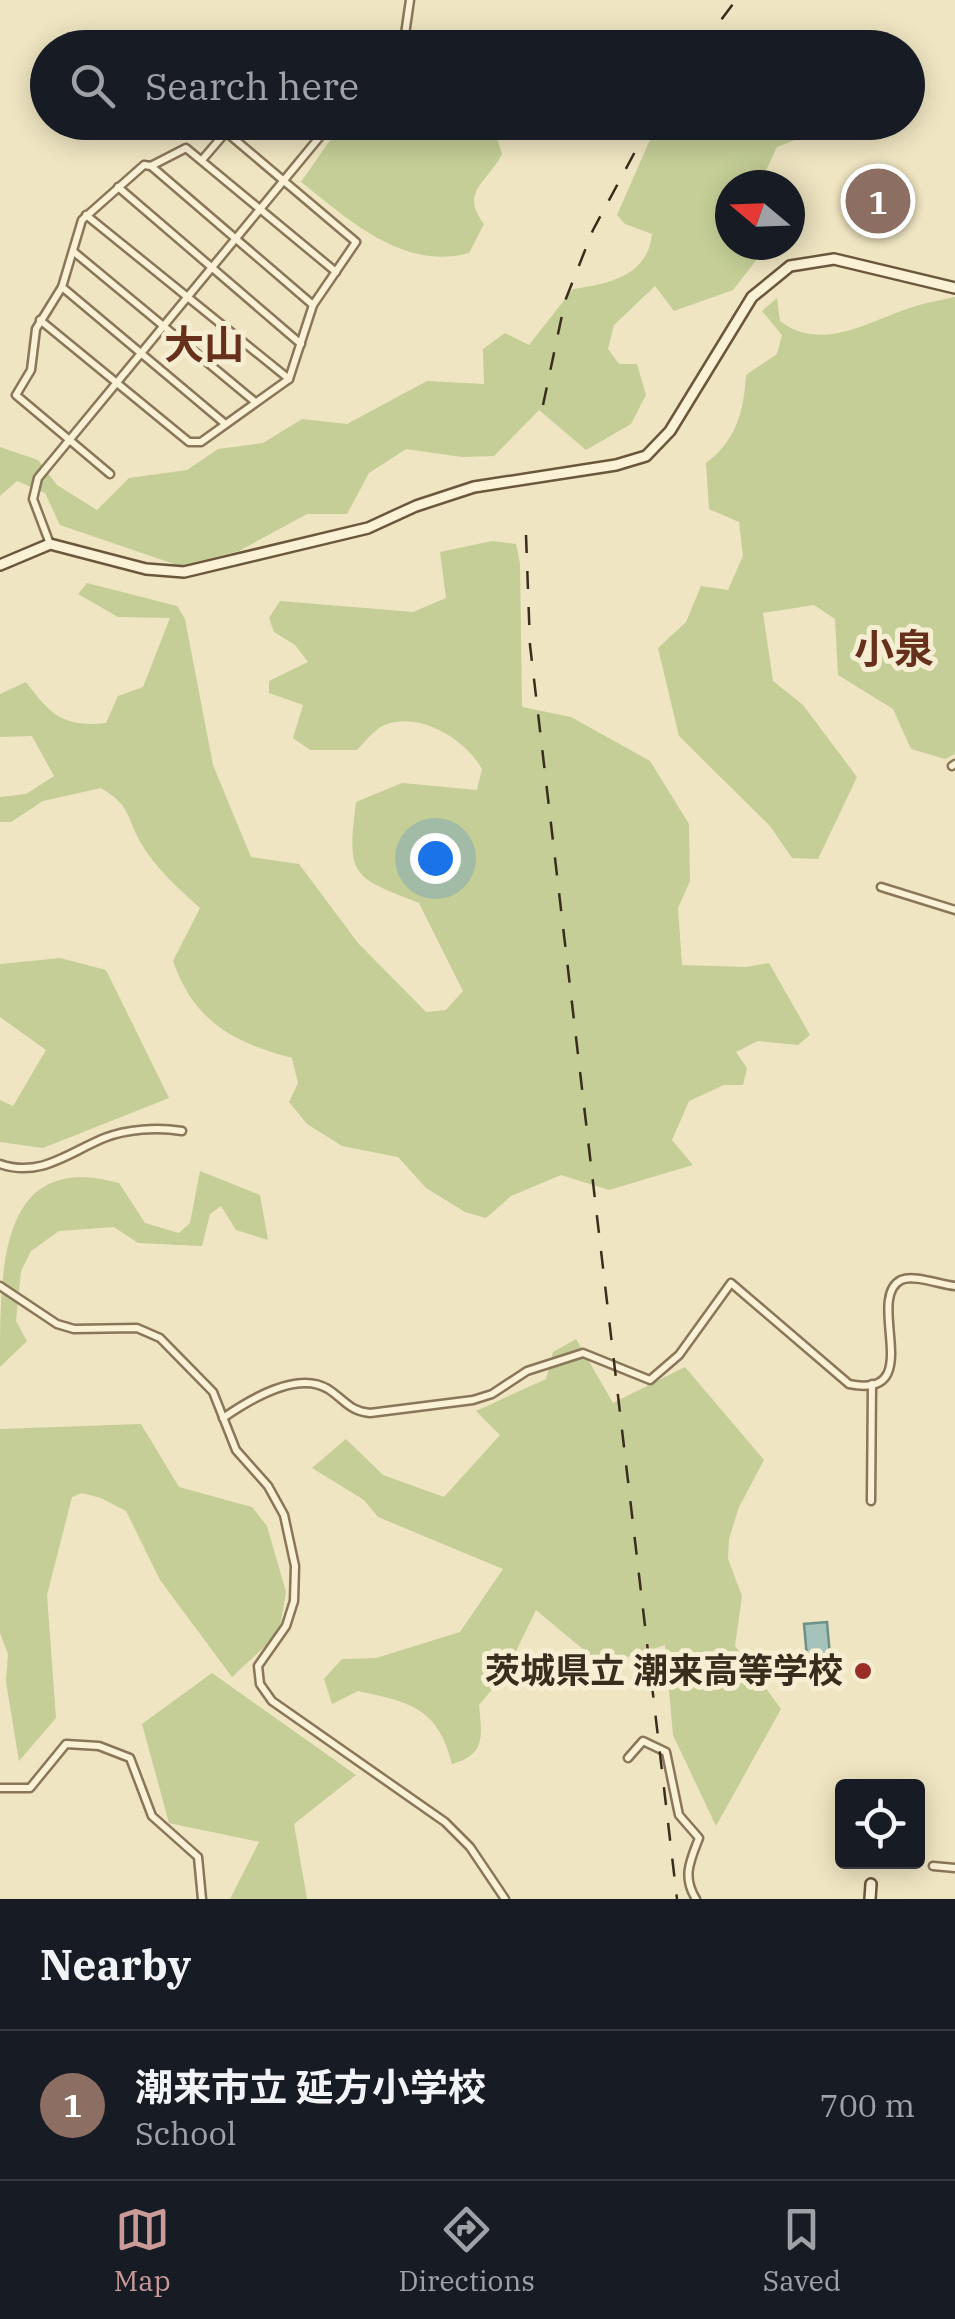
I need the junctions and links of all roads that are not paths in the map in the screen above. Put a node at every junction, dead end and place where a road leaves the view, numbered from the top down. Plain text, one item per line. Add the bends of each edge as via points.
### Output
1 (410, 0) edge
2 (406, 30) edge
3 (219, 140) edge
4 (236, 140) edge
5 (318, 140) edge
6 (202, 160) junction
7 (152, 166) junction
8 (286, 181) junction
9 (118, 188) junction
10 (262, 212) junction
11 (86, 215) junction
12 (239, 240) junction
13 (74, 252) junction
14 (215, 269) junction
15 (336, 272) junction
16 (62, 287) junction
17 (955, 288) edge
18 (190, 299) junction
19 (313, 305) junction
20 (40, 320) junction
21 (168, 327) junction
22 (301, 344) junction
23 (142, 355) junction
24 (288, 379) junction
25 (119, 383) junction
26 (254, 402) junction
27 (222, 422) junction
28 (71, 442) junction
29 (110, 474) dead end
30 (50, 544) junction
31 (0, 565) edge
32 (881, 887) dead end
33 (955, 910) edge
34 (182, 1131) dead end
35 (0, 1164) edge
36 (0, 1286) edge
37 (955, 1286) edge
38 (872, 1384) junction
39 (223, 1418) junction
40 (871, 1501) dead end
41 (628, 1758) dead end
42 (0, 1788) edge
43 (933, 1866) dead end
44 (955, 1868) edge
45 (871, 1884) dead end
46 (202, 1899) edge
47 (505, 1899) edge
48 (696, 1899) edge
49 (870, 1899) edge

1 - 2 street
3 - 6 street
4 - 8 street
5 - 8 street
6 - 7 street via 186,148
6 - 10 street
7 - 9 street via 144,165
7 - 12 street
8 - 10 street
8 - 15 street via 356,242
9 - 11 street
9 - 14 street
10 - 12 street
10 - 15 street
11 - 13 street
11 - 18 street
12 - 14 street
12 - 19 street
13 - 16 street
13 - 21 street
14 - 18 street
14 - 22 street
15 - 19 street
16 - 20 street
16 - 23 street
17 - 30 street via 834,259 790,266 752,296 670,431 646,456 616,465 474,487 368,528 184,572
18 - 21 street
18 - 24 street
19 - 22 street
20 - 25 street
20 - 28 street via 31,370 16,395
21 - 23 street
21 - 26 street
22 - 24 street
23 - 25 street
23 - 27 street
24 - 26 street
25 - 27 street via 189,442 201,442
25 - 28 street
26 - 27 street
28 - 29 street
28 - 30 street via 34,488
30 - 31 street
32 - 33 street
34 - 35 street via 126,1132 26,1170
36 - 39 street via 57,1324 138,1328 160,1338 204,1379
37 - 38 street via 898,1282 886,1315 894,1352 884,1376
38 - 39 street via 849,1384 731,1283 678,1355 650,1380 583,1353 526,1371 473,1400 358,1412 327,1388 298,1384 252,1399
38 - 40 street
39 - 47 street via 236,1450 284,1515 295,1566 294,1601 286,1626 258,1666 260,1684 272,1701 445,1822
41 - 48 street via 643,1741 666,1752 679,1815 699,1838 687,1884
42 - 46 street via 30,1788 66,1744 124,1755 152,1816 198,1857
43 - 44 street
45 - 49 street

